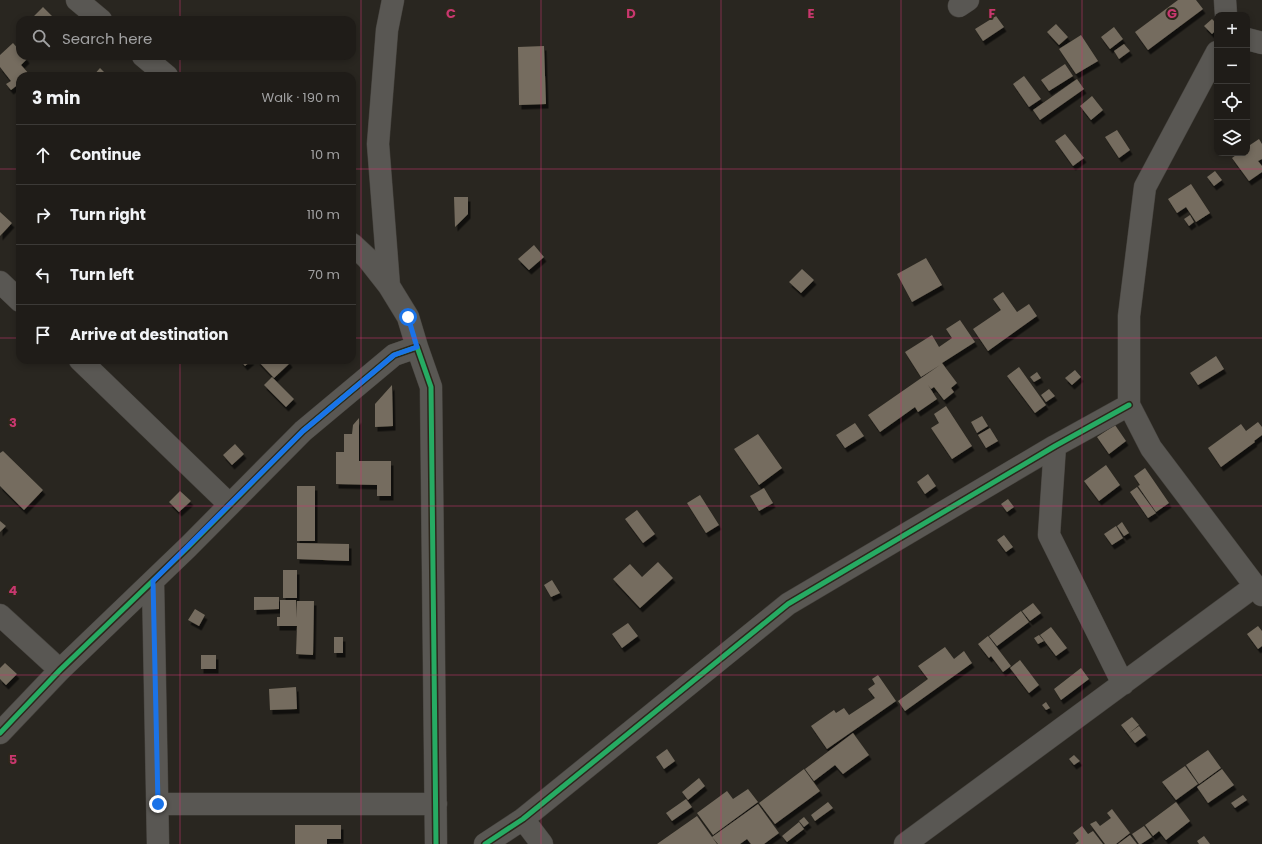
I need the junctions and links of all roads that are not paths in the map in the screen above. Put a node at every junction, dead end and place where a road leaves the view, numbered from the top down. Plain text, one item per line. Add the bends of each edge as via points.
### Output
1 (77, 0) edge
2 (393, 0) edge
3 (1225, 0) edge
4 (1226, 12) edge
5 (96, 16) edge
6 (1250, 40) edge
7 (1262, 43) edge
8 (1214, 58) edge
9 (148, 60) edge
10 (162, 72) edge
11 (356, 248) edge
12 (0, 282) edge
13 (389, 286) junction
14 (16, 297) edge
15 (417, 347) junction
16 (84, 364) edge
17 (1129, 405) junction
18 (1055, 446) junction
19 (229, 504) junction
20 (153, 581) junction
21 (1258, 591) edge
22 (0, 615) edge
23 (60, 670) junction
24 (1123, 684) junction
25 (0, 733) edge
26 (158, 804) junction
27 (436, 804) junction
28 (523, 819) junction
29 (158, 844) edge
30 (436, 844) edge
31 (485, 844) edge
32 (542, 844) edge
33 (906, 844) edge

1 - 5 street
2 - 13 street via 387,30 378,144
3 - 4 street
6 - 7 street
8 - 17 street via 1146,187 1129,316
9 - 10 street
11 - 13 street
12 - 14 street
13 - 15 street via 408,317
15 - 19 street via 394,355 309,426
15 - 27 street via 431,387
16 - 19 street
17 - 18 street
17 - 21 street via 1151,448
18 - 24 street via 1049,535
18 - 28 street via 788,604
19 - 20 street
20 - 23 street
20 - 26 street
21 - 24 street
22 - 23 street
23 - 25 street
24 - 33 street
26 - 27 street
26 - 29 street
27 - 30 street
28 - 31 street
28 - 32 street

